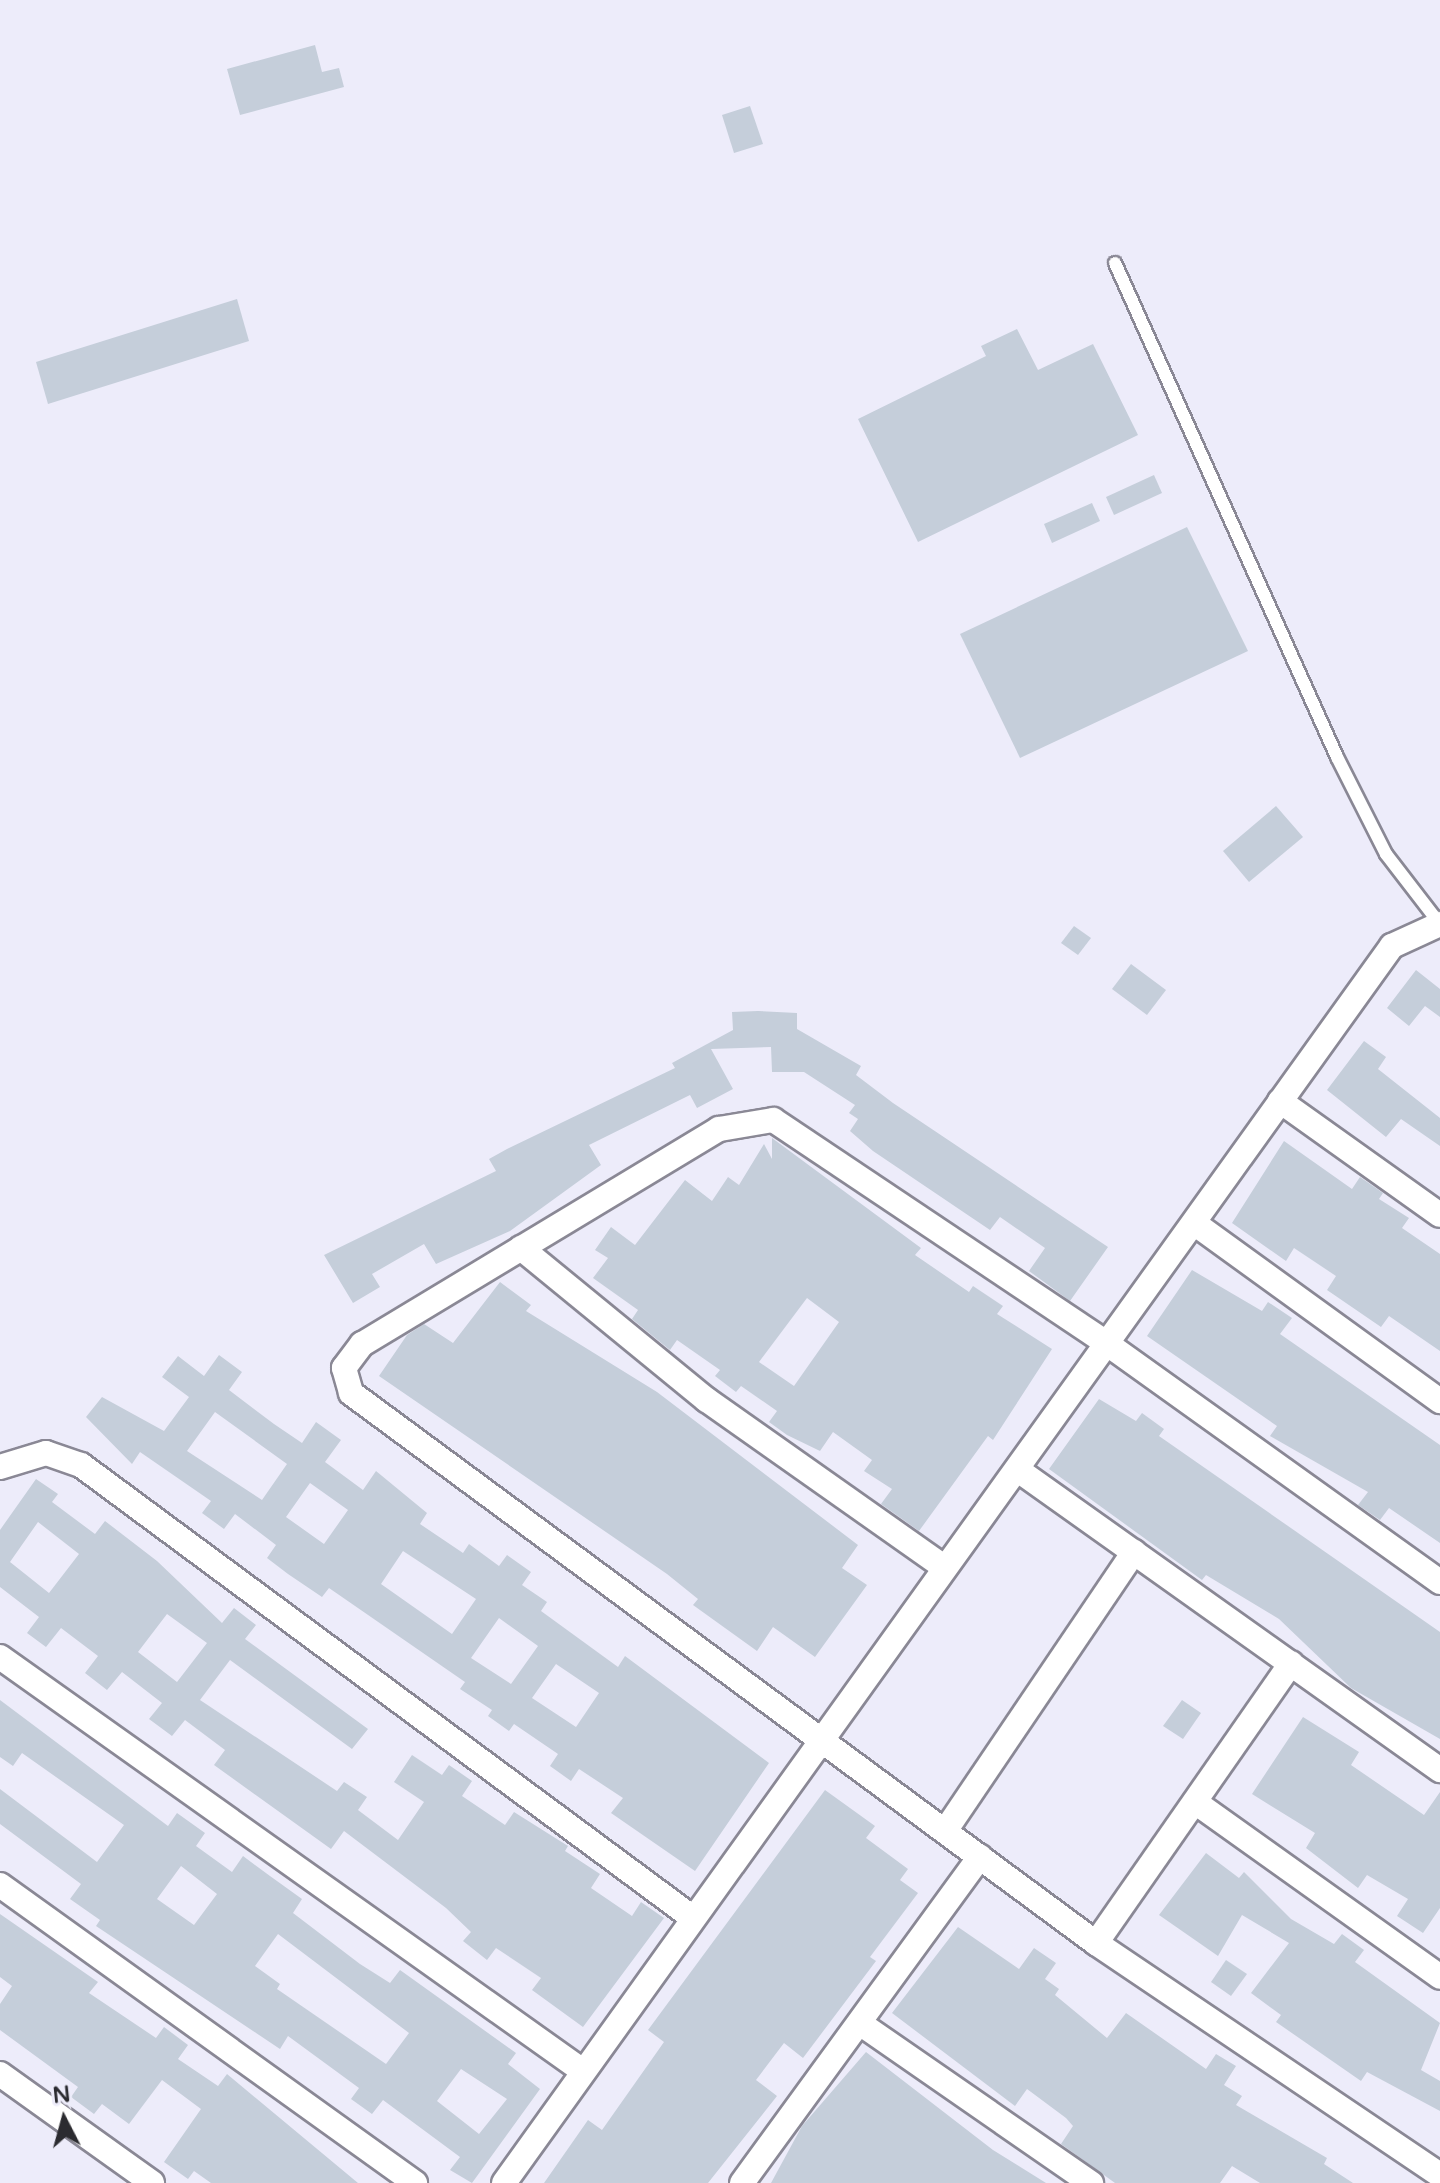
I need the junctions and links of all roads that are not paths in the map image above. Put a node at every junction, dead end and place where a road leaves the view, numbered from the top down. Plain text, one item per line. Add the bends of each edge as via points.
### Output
1 (1115, 263) dead end
2 (1440, 924) edge
3 (1280, 1101) junction
4 (1440, 1215) edge
5 (1194, 1223) junction
6 (521, 1248) junction
7 (1105, 1342) junction
8 (1440, 1401) edge
9 (0, 1467) edge
10 (1018, 1470) junction
11 (1134, 1552) junction
12 (945, 1568) junction
13 (1440, 1582) edge
14 (0, 1657) edge
15 (1291, 1663) junction
16 (825, 1743) junction
17 (1440, 1770) edge
18 (1195, 1802) junction
19 (945, 1831) junction
20 (980, 1857) junction
21 (0, 1885) edge
22 (693, 1918) junction
23 (1096, 1943) junction
24 (1440, 1977) edge
25 (861, 2024) junction
26 (580, 2069) junction
27 (0, 2074) edge
28 (1440, 2175) edge
29 (152, 2183) edge
30 (415, 2183) edge
31 (504, 2183) edge
32 (742, 2183) edge
33 (1091, 2183) edge

1 - 2 lane via 1337,757 1386,854
2 - 3 street via 1392,946
3 - 4 street
3 - 5 street
5 - 7 street
5 - 8 street
6 - 7 street via 719,1129 773,1120
6 - 12 street via 707,1400
6 - 16 street via 362,1344 344,1368 351,1393
7 - 10 street
7 - 13 street
9 - 22 street via 46,1453 81,1465
10 - 11 street
10 - 12 street
11 - 15 street
11 - 19 street
12 - 16 street
14 - 26 street
15 - 17 street
15 - 18 street
16 - 19 street
16 - 22 street
18 - 23 street
18 - 24 street
19 - 20 street
20 - 23 street
20 - 25 street
21 - 30 street
22 - 26 street
23 - 28 street
25 - 32 street
25 - 33 street
26 - 31 street
27 - 29 street

